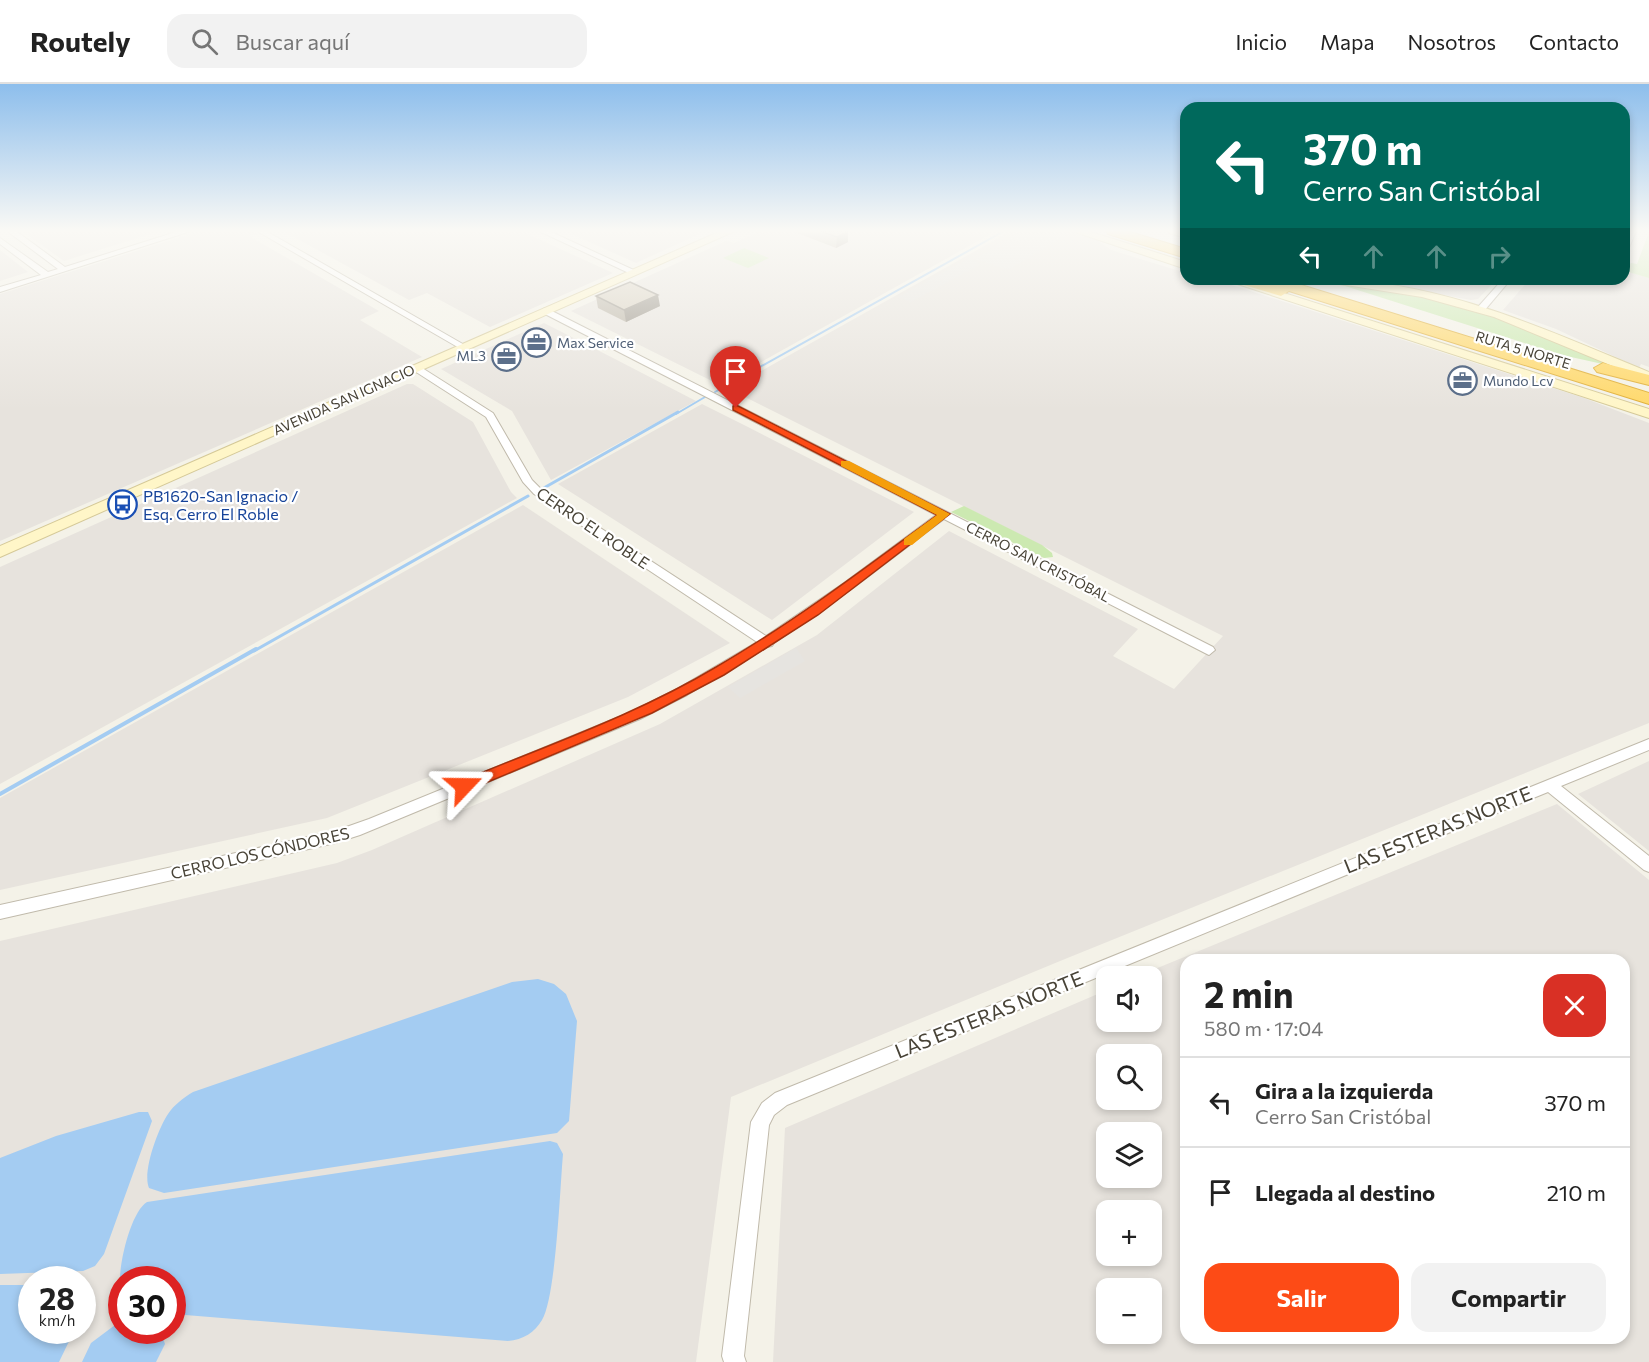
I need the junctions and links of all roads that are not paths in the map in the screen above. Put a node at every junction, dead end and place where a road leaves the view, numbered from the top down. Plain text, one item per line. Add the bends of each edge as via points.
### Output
1 (365, 291) edge
2 (592, 291) edge
3 (1264, 291) edge
4 (1280, 291) edge
5 (1303, 291) edge
6 (1330, 291) edge
7 (1333, 291) edge
8 (1402, 291) edge
9 (1497, 291) edge
10 (1347, 296) junction
11 (1481, 309) junction
12 (546, 311) junction
13 (1401, 321) junction
14 (464, 347) junction
15 (1523, 350) junction
16 (416, 368) junction
17 (1649, 378) edge
18 (1649, 389) edge
19 (1649, 399) edge
20 (1649, 414) edge
21 (944, 514) junction
22 (0, 552) edge
23 (768, 643) junction
24 (1209, 650) dead end
25 (1649, 744) edge
26 (1551, 784) junction
27 (1649, 865) edge
28 (0, 912) edge
29 (735, 1362) edge

1 - 14 street
2 - 12 main road, AVENIDA SAN IGNACIO
3 - 20 main road
4 - 13 highway
5 - 13 highway, RUTA 5 NORTE
6 - 10 highway, RUTA 5 NORTE
7 - 10 highway
8 - 11 main road
9 - 11 street
10 - 15 highway, RUTA 5 NORTE
11 - 17 main road via 1529,324
12 - 14 main road, AVENIDA SAN IGNACIO
12 - 21 street, CERRO SAN CRISTÓBAL
13 - 19 highway, RUTA 5 NORTE
14 - 16 main road, AVENIDA SAN IGNACIO
15 - 17 highway
15 - 18 highway, RUTA 5 NORTE
16 - 22 main road, AVENIDA SAN IGNACIO
16 - 23 street, CERRO EL ROBLE via 490,415 528,482 538,492
21 - 23 street, CERRO LOS CÓNDORES via 828,603
21 - 24 street, CERRO SAN CRISTÓBAL
23 - 28 street, CERRO LOS CÓNDORES via 647,709 350,832
25 - 26 street, LAS ESTERAS NORTE
26 - 27 street
26 - 29 street, LAS ESTERAS NORTE via 781,1100 768,1109 760,1122

